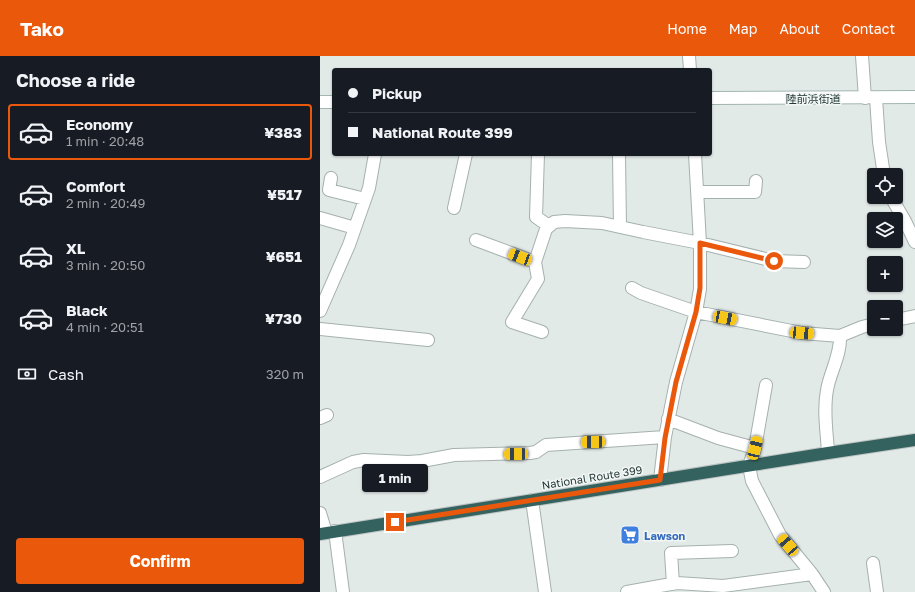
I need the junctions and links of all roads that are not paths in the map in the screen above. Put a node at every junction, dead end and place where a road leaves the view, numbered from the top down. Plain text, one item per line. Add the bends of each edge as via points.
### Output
1 (689, 56) edge
2 (862, 56) edge
3 (690, 68) edge
4 (915, 97) edge
5 (712, 98) edge
6 (870, 98) junction
7 (320, 102) edge
8 (332, 102) edge
9 (375, 156) edge
10 (466, 156) edge
11 (538, 156) edge
12 (619, 156) edge
13 (695, 156) edge
14 (883, 168) edge
15 (331, 178) dead end
16 (756, 181) dead end
17 (698, 192) junction
18 (365, 199) junction
19 (895, 204) edge
20 (454, 208) dead end
21 (320, 218) edge
22 (549, 226) junction
23 (620, 227) junction
24 (355, 228) junction
25 (476, 240) dead end
26 (915, 242) edge
27 (700, 243) junction
28 (535, 262) junction
29 (804, 262) dead end
30 (632, 288) dead end
31 (320, 311) edge
32 (696, 312) junction
33 (915, 316) edge
34 (903, 319) edge
35 (867, 325) edge
36 (320, 329) edge
37 (542, 332) dead end
38 (840, 336) junction
39 (428, 340) dead end
40 (766, 385) dead end
41 (668, 419) junction
42 (665, 438) junction
43 (915, 440) edge
44 (755, 448) junction
45 (828, 453) junction
46 (750, 466) junction
47 (320, 477) edge
48 (660, 480) junction
49 (532, 500) junction
50 (320, 513) edge
51 (327, 532) edge
52 (732, 552) dead end
53 (873, 563) dead end
54 (812, 574) junction
55 (673, 584) junction
56 (343, 592) edge
57 (545, 592) edge
58 (627, 592) edge
59 (824, 592) edge
60 (876, 592) edge

1 - 3 street
2 - 6 street
4 - 6 street, 陸前浜街道
5 - 6 street, 陸前浜街道
6 - 14 street
7 - 8 street
9 - 18 street
10 - 20 street
11 - 22 street via 536,217
12 - 23 street
13 - 17 street
15 - 18 street via 329,190
16 - 17 street via 755,192
17 - 27 street
18 - 24 street
19 - 26 street
21 - 24 street
22 - 23 street via 554,222 565,221 602,223
22 - 28 street
23 - 27 street
24 - 31 street
25 - 28 street
27 - 29 street via 774,261
27 - 32 street via 700,288
28 - 37 street via 538,279 512,322
30 - 32 street
32 - 38 street via 802,333
32 - 41 street
33 - 34 street
35 - 38 street
36 - 39 street
38 - 45 street via 841,345 827,390
40 - 44 street
41 - 42 street
41 - 44 street via 718,438
42 - 47 street via 546,445 530,453 454,455 422,461 364,460 353,462
42 - 48 street
43 - 45 highway, National Route 399
44 - 46 street
45 - 46 highway, National Route 399
46 - 48 highway, National Route 399
46 - 54 street via 752,480 780,535
48 - 49 highway, National Route 399
49 - 51 highway, National Route 399
49 - 57 street
50 - 51 street
51 - 56 street
52 - 55 street via 671,553
53 - 60 street
54 - 55 street via 723,586
54 - 59 street
55 - 58 street

